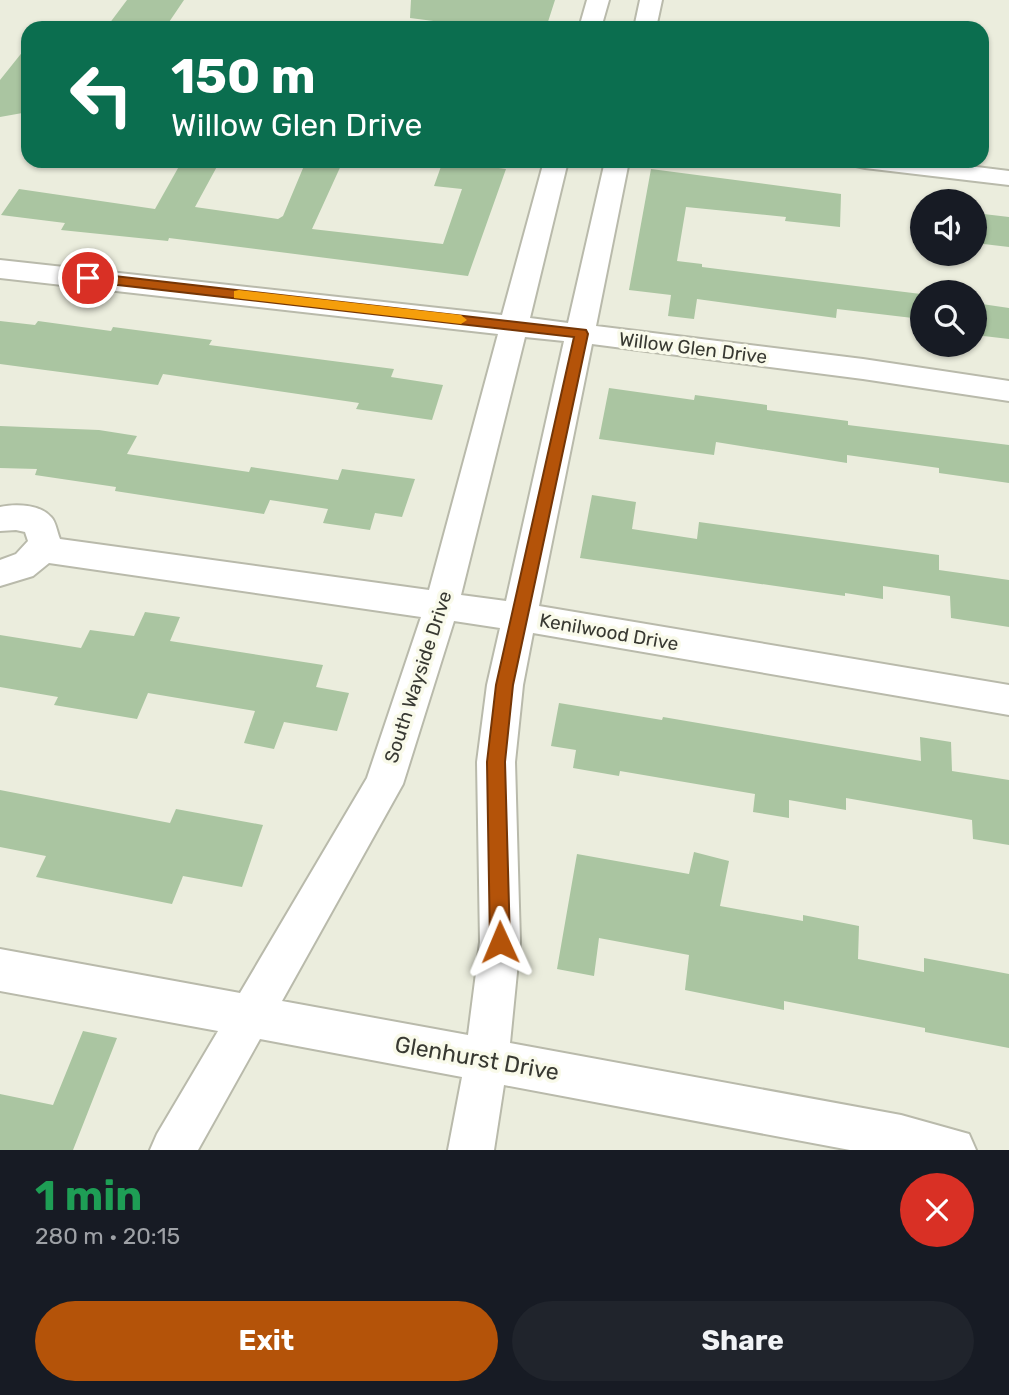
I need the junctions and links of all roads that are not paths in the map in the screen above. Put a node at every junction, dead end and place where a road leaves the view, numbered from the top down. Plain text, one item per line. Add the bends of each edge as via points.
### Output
1 (598, 0) edge
2 (651, 0) edge
3 (592, 21) edge
4 (646, 21) edge
5 (554, 168) edge
6 (616, 168) edge
7 (924, 168) edge
8 (1009, 178) edge
9 (0, 269) edge
10 (515, 326) junction
11 (582, 334) junction
12 (1009, 391) edge
13 (0, 519) edge
14 (41, 550) junction
15 (0, 573) edge
16 (442, 606) junction
17 (520, 617) junction
18 (1009, 700) edge
19 (0, 970) edge
20 (251, 1018) junction
21 (487, 1060) junction
22 (173, 1150) edge
23 (471, 1150) edge
24 (953, 1150) edge

1 - 3 street
2 - 4 street
5 - 10 street, South Wayside Drive
6 - 11 street
7 - 8 street
9 - 10 street, Willow Glen Drive
10 - 11 street, Willow Glen Drive
10 - 16 street, South Wayside Drive
11 - 12 street, Willow Glen Drive
11 - 17 street
13 - 14 street via 21,517 39,525 44,541
14 - 15 street via 23,566
14 - 16 street, Kenilwood Drive
16 - 17 street, Kenilwood Drive
16 - 20 street, South Wayside Drive via 384,784
17 - 18 street, Kenilwood Drive
17 - 21 street via 505,685 496,762 500,942
19 - 20 street, Glenhurst Drive
20 - 21 street, Glenhurst Drive
20 - 22 street, South Wayside Drive
21 - 23 street
21 - 24 street, Glenhurst Drive

